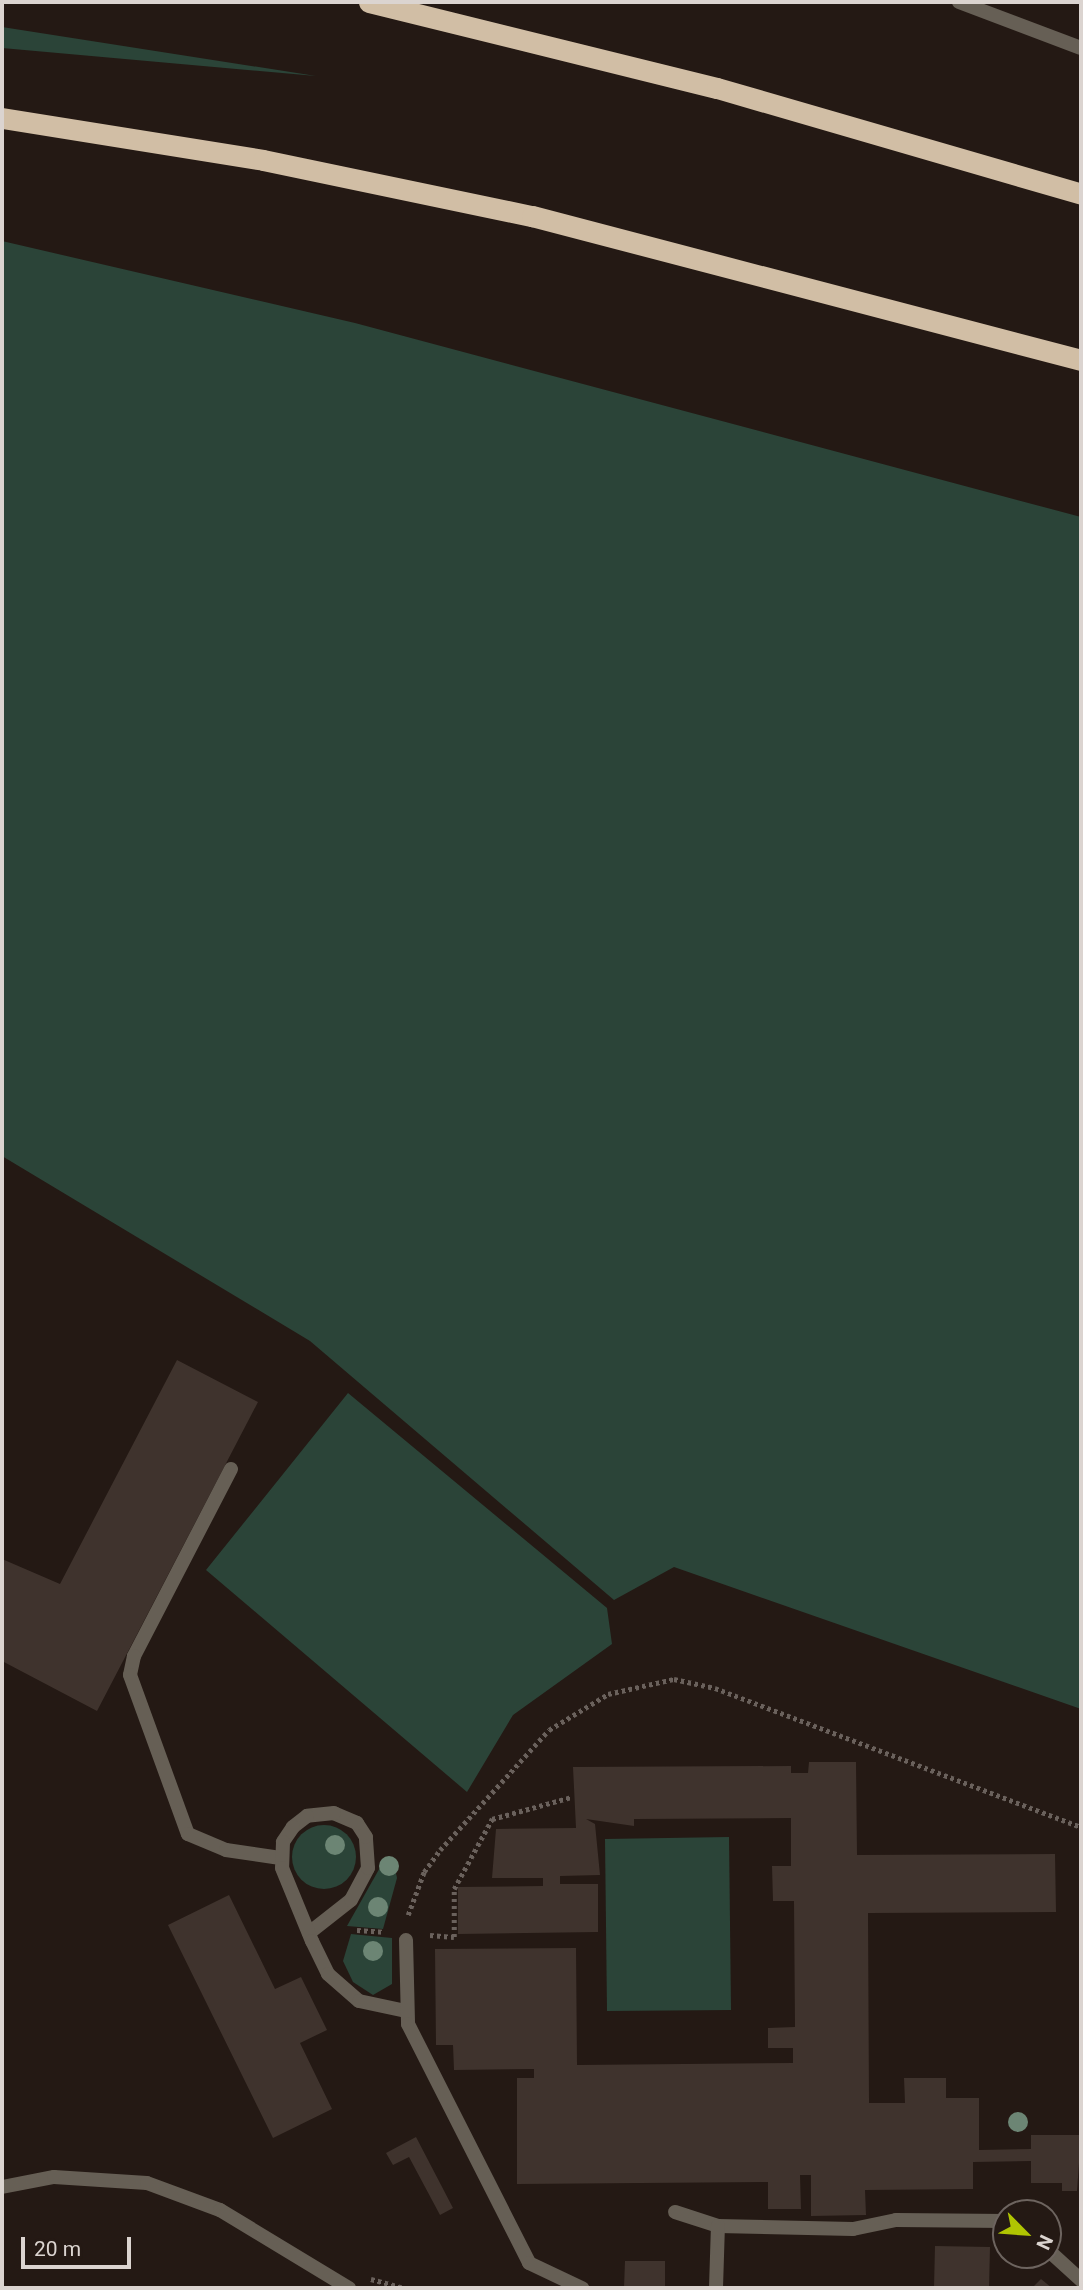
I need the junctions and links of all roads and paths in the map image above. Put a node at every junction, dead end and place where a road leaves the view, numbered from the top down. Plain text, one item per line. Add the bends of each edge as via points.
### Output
1 (369, 2) edge
2 (959, 2) edge
3 (1081, 48) edge
4 (2, 118) edge
5 (1081, 194) edge
6 (1081, 360) edge
7 (231, 1469) dead end
8 (572, 1797) dead end
9 (1081, 1827) edge
10 (280, 1858) junction
11 (309, 1933) junction
12 (406, 1937) junction
13 (322, 1963) junction
14 (406, 2011) junction
15 (2, 2188) edge
16 (675, 2212) dead end
17 (992, 2221) edge
18 (718, 2226) junction
19 (1062, 2263) edge
20 (1081, 2280) edge
21 (349, 2288) edge
22 (582, 2288) edge
23 (716, 2288) edge

1 - 5 highway via 717,88
2 - 3 lane
4 - 6 highway via 263,160 532,216
7 - 10 lane via 134,1657 130,1675 188,1833 226,1850
8 - 12 path via 492,1819 454,1889 454,1937
9 - 12 path via 715,1688 682,1679 642,1684 573,1710 540,1740 424,1871
10 - 11 lane
10 - 11 lane via 293,1827 320,1812 347,1817 366,1837 370,1854 362,1884
11 - 13 lane
12 - 13 path via 348,1929 343,1945
12 - 14 lane
13 - 14 lane via 359,2001
14 - 22 lane via 529,2263
15 - 21 lane via 54,2177 147,2183 220,2210
16 - 18 lane
17 - 18 lane via 896,2220 853,2229
18 - 23 lane
19 - 20 lane

